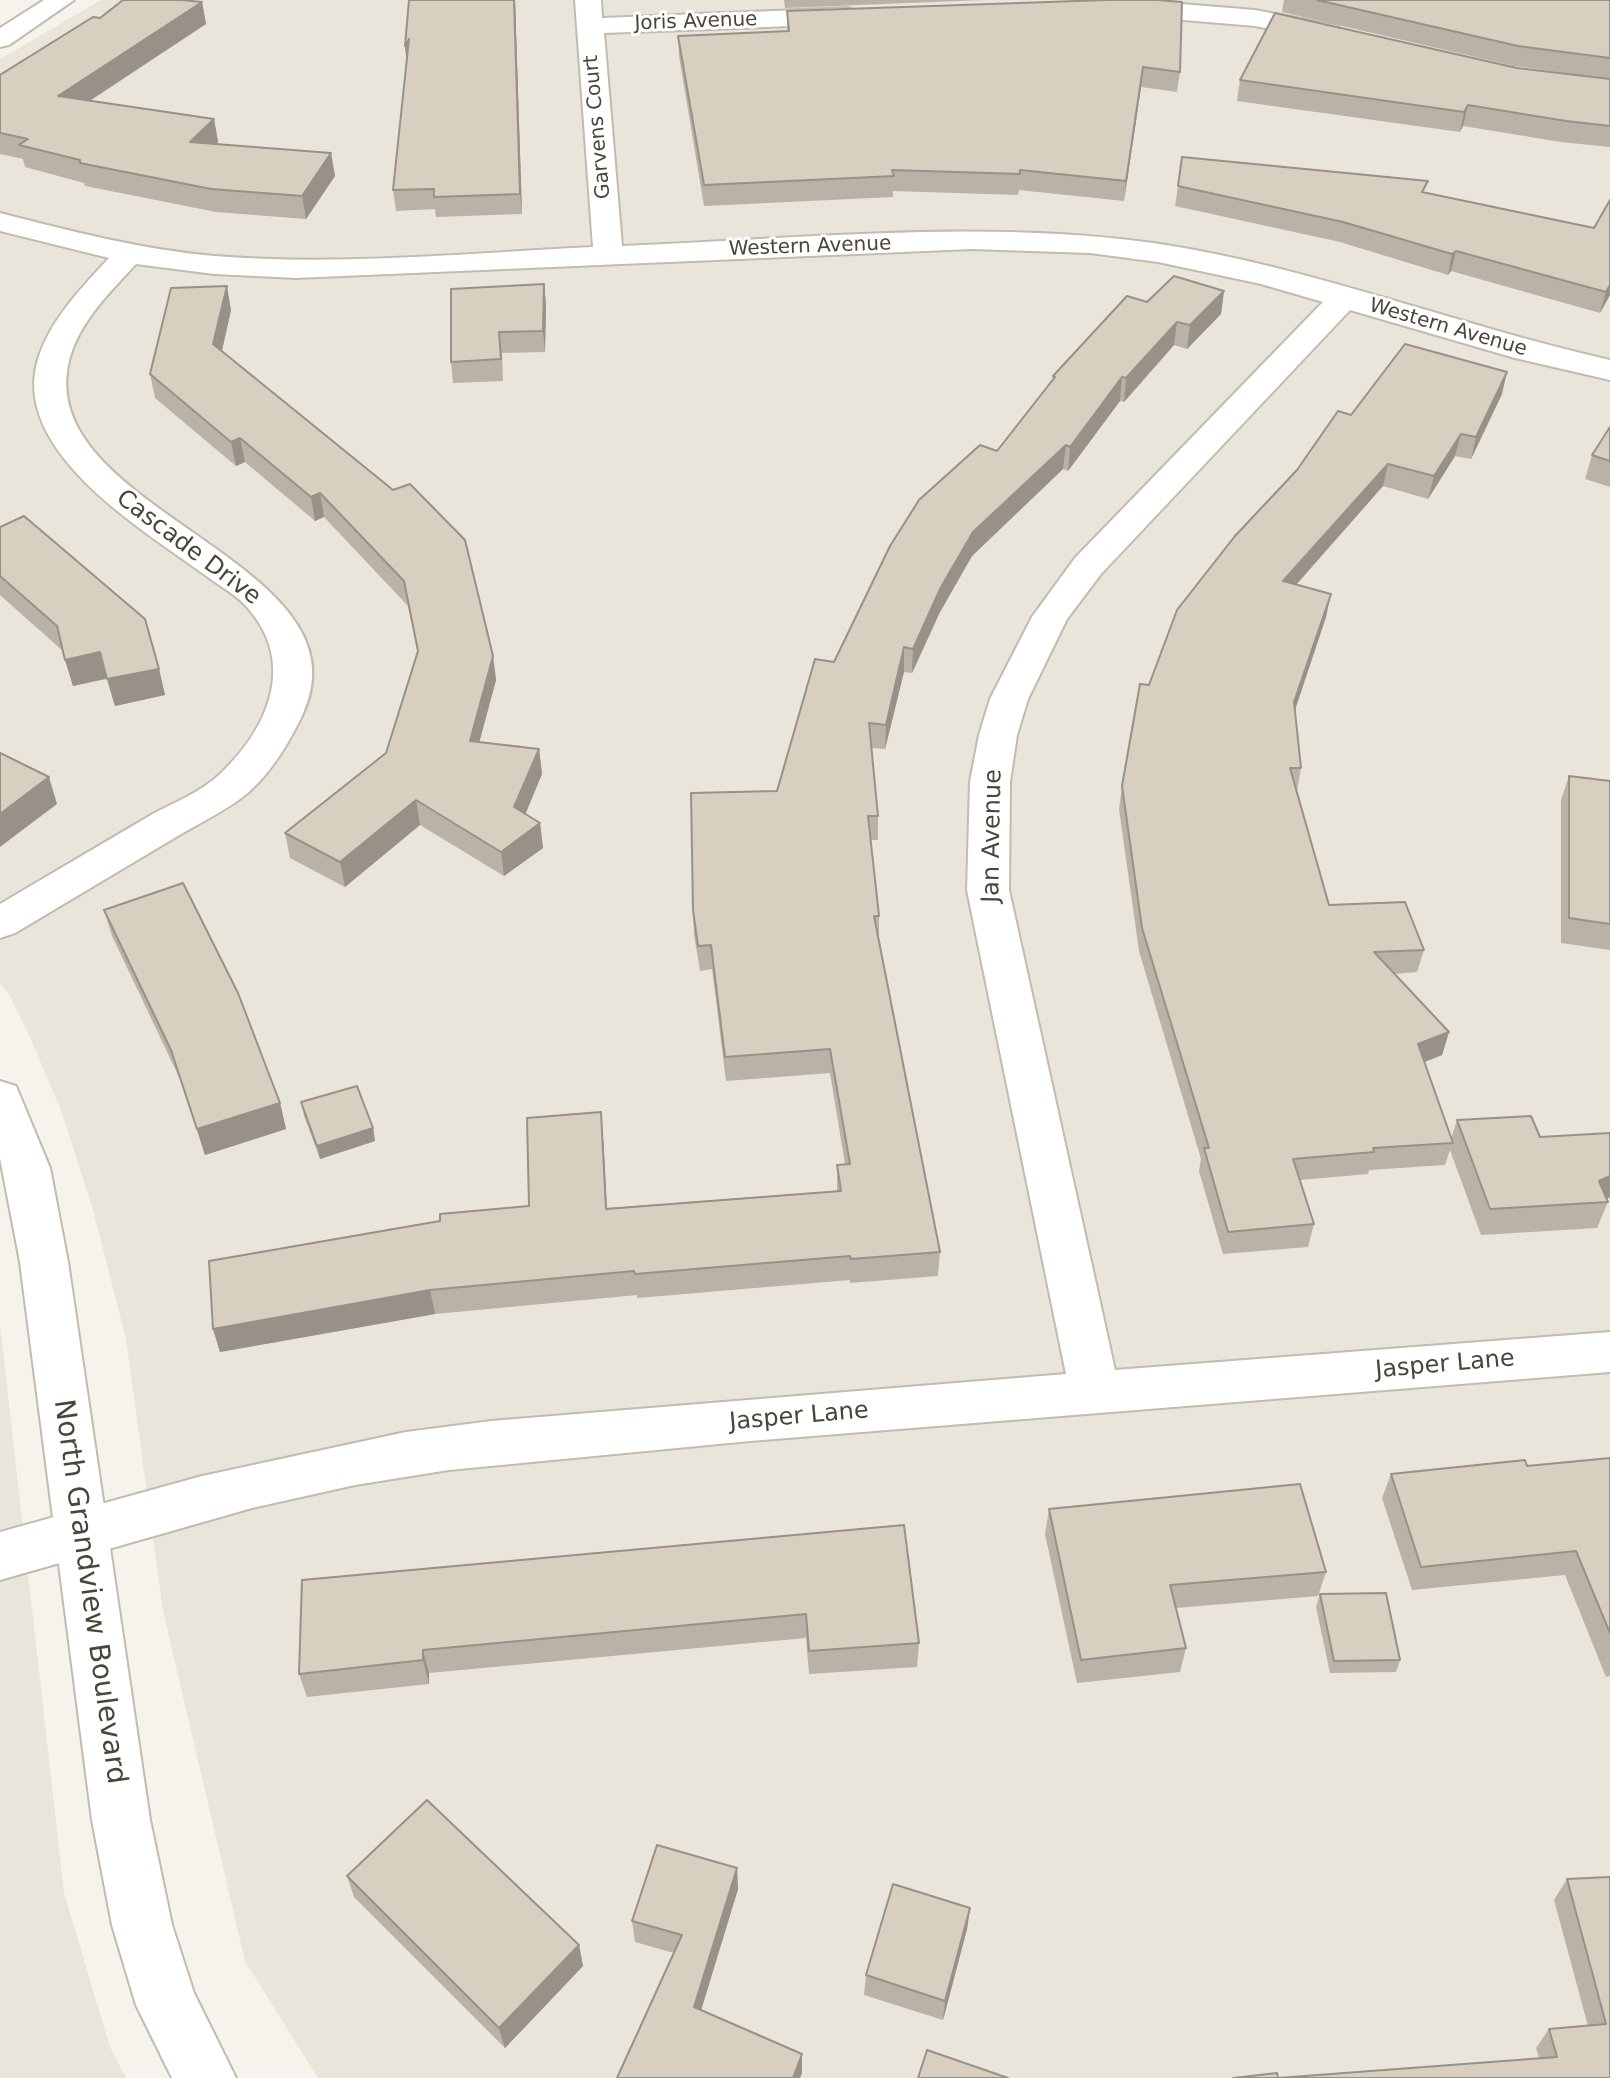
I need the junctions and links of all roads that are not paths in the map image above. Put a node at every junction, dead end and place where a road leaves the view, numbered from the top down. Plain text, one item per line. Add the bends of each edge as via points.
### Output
1 (61, 0) edge
2 (1104, 7) edge
3 (589, 13) edge
4 (874, 15) edge
5 (1346, 37) edge
6 (0, 39) edge
7 (0, 222) edge
8 (129, 254) junction
9 (608, 254) junction
10 (1344, 298) junction
11 (1610, 370) edge
12 (0, 923) edge
13 (0, 1098) edge
14 (1610, 1352) edge
15 (1095, 1392) junction
16 (80, 1532) junction
17 (0, 1556) edge
18 (205, 2078) edge

1 - 6 street
2 - 5 street via 1195,11
3 - 4 street, Joris Avenue
3 - 9 street, Garvens Court
7 - 8 street, Western Avenue
8 - 9 street, Western Avenue via 311,269
8 - 12 street, Cascade Drive via 66,327 52,364 49,397 56,418 94,475 259,598 284,636 293,681 288,705 267,746 231,786
9 - 10 street, Western Avenue via 1025,240 1183,257
10 - 11 street, Western Avenue
10 - 15 street, Jan Avenue via 1088,566 1050,617 1009,699 998,735 990,782 988,890
13 - 16 street, North Grandview Boulevard via 27,1168
14 - 15 street, Jasper Lane
15 - 16 street, Jasper Lane via 408,1454 268,1483
16 - 17 street, Jasper Lane
16 - 18 street, North Grandview Boulevard via 121,1820 142,1925 167,2005

